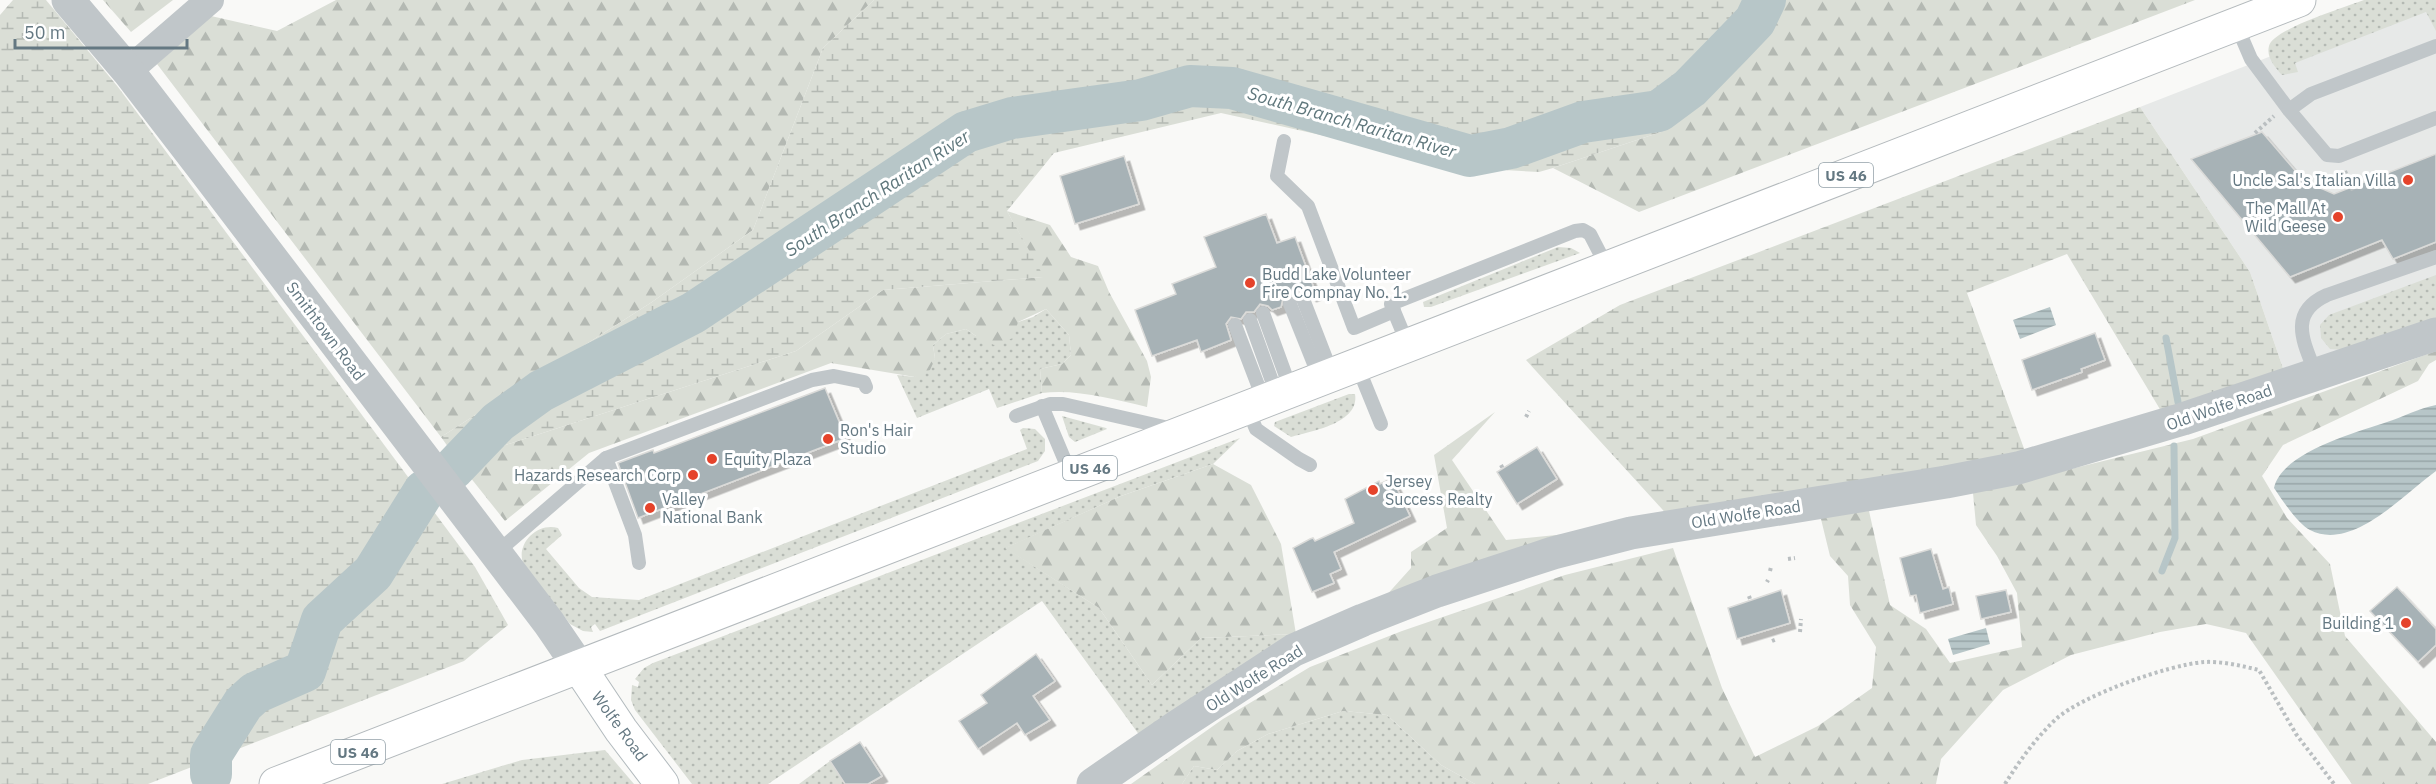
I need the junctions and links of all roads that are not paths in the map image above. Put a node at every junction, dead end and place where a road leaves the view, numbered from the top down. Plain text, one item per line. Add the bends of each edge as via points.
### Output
1 (68, 0) edge
2 (210, 0) edge
3 (2298, 0) edge
4 (2236, 24) junction
5 (2436, 46) edge
6 (128, 71) junction
7 (2289, 110) junction
8 (2436, 118) edge
9 (1284, 141) dead end
10 (2436, 257) edge
11 (1607, 267) junction
12 (1297, 302) dead end
13 (1394, 312) junction
14 (1256, 316) dead end
15 (1235, 325) dead end
16 (2436, 334) edge
17 (1408, 345) junction
18 (2316, 374) junction
19 (866, 387) dead end
20 (1298, 387) junction
21 (1042, 406) junction
22 (1016, 416) dead end
23 (1381, 424) dead end
24 (1184, 432) junction
25 (606, 458) junction
26 (1310, 465) dead end
27 (1071, 475) junction
28 (496, 553) junction
29 (639, 563) dead end
30 (579, 667) junction
31 (276, 784) edge
32 (662, 784) edge
33 (1093, 784) edge

1 - 6 street, Smithtown Road
2 - 6 street
3 - 4 main road, US 46
4 - 7 lane via 2251,59
4 - 11 main road, US 46
5 - 7 lane via 2311,94
6 - 28 street, Smithtown Road
7 - 8 lane via 2325,153 2335,157
9 - 13 lane via 1277,176 1308,206 1353,328
10 - 18 lane via 2313,303 2304,315 2302,330
11 - 13 lane via 1590,234 1575,231 1391,304
11 - 17 main road, US 46
12 - 20 lane
13 - 17 lane
14 - 20 lane
15 - 20 lane
16 - 18 street, Old Wolfe Road
17 - 20 main road, US 46
18 - 33 street, Old Wolfe Road via 2018,468 1631,533 1553,553 1437,591 1294,650
19 - 25 lane via 864,382 834,376 812,380
20 - 23 lane
20 - 24 main road, US 46
20 - 26 lane via 1256,429
21 - 22 lane
21 - 24 lane via 1063,404
21 - 27 lane
24 - 27 main road, US 46
25 - 28 lane
25 - 29 lane via 635,534
27 - 30 main road, US 46
28 - 30 street, Smithtown Road
30 - 31 main road, US 46
30 - 32 main road, Wolfe Road

